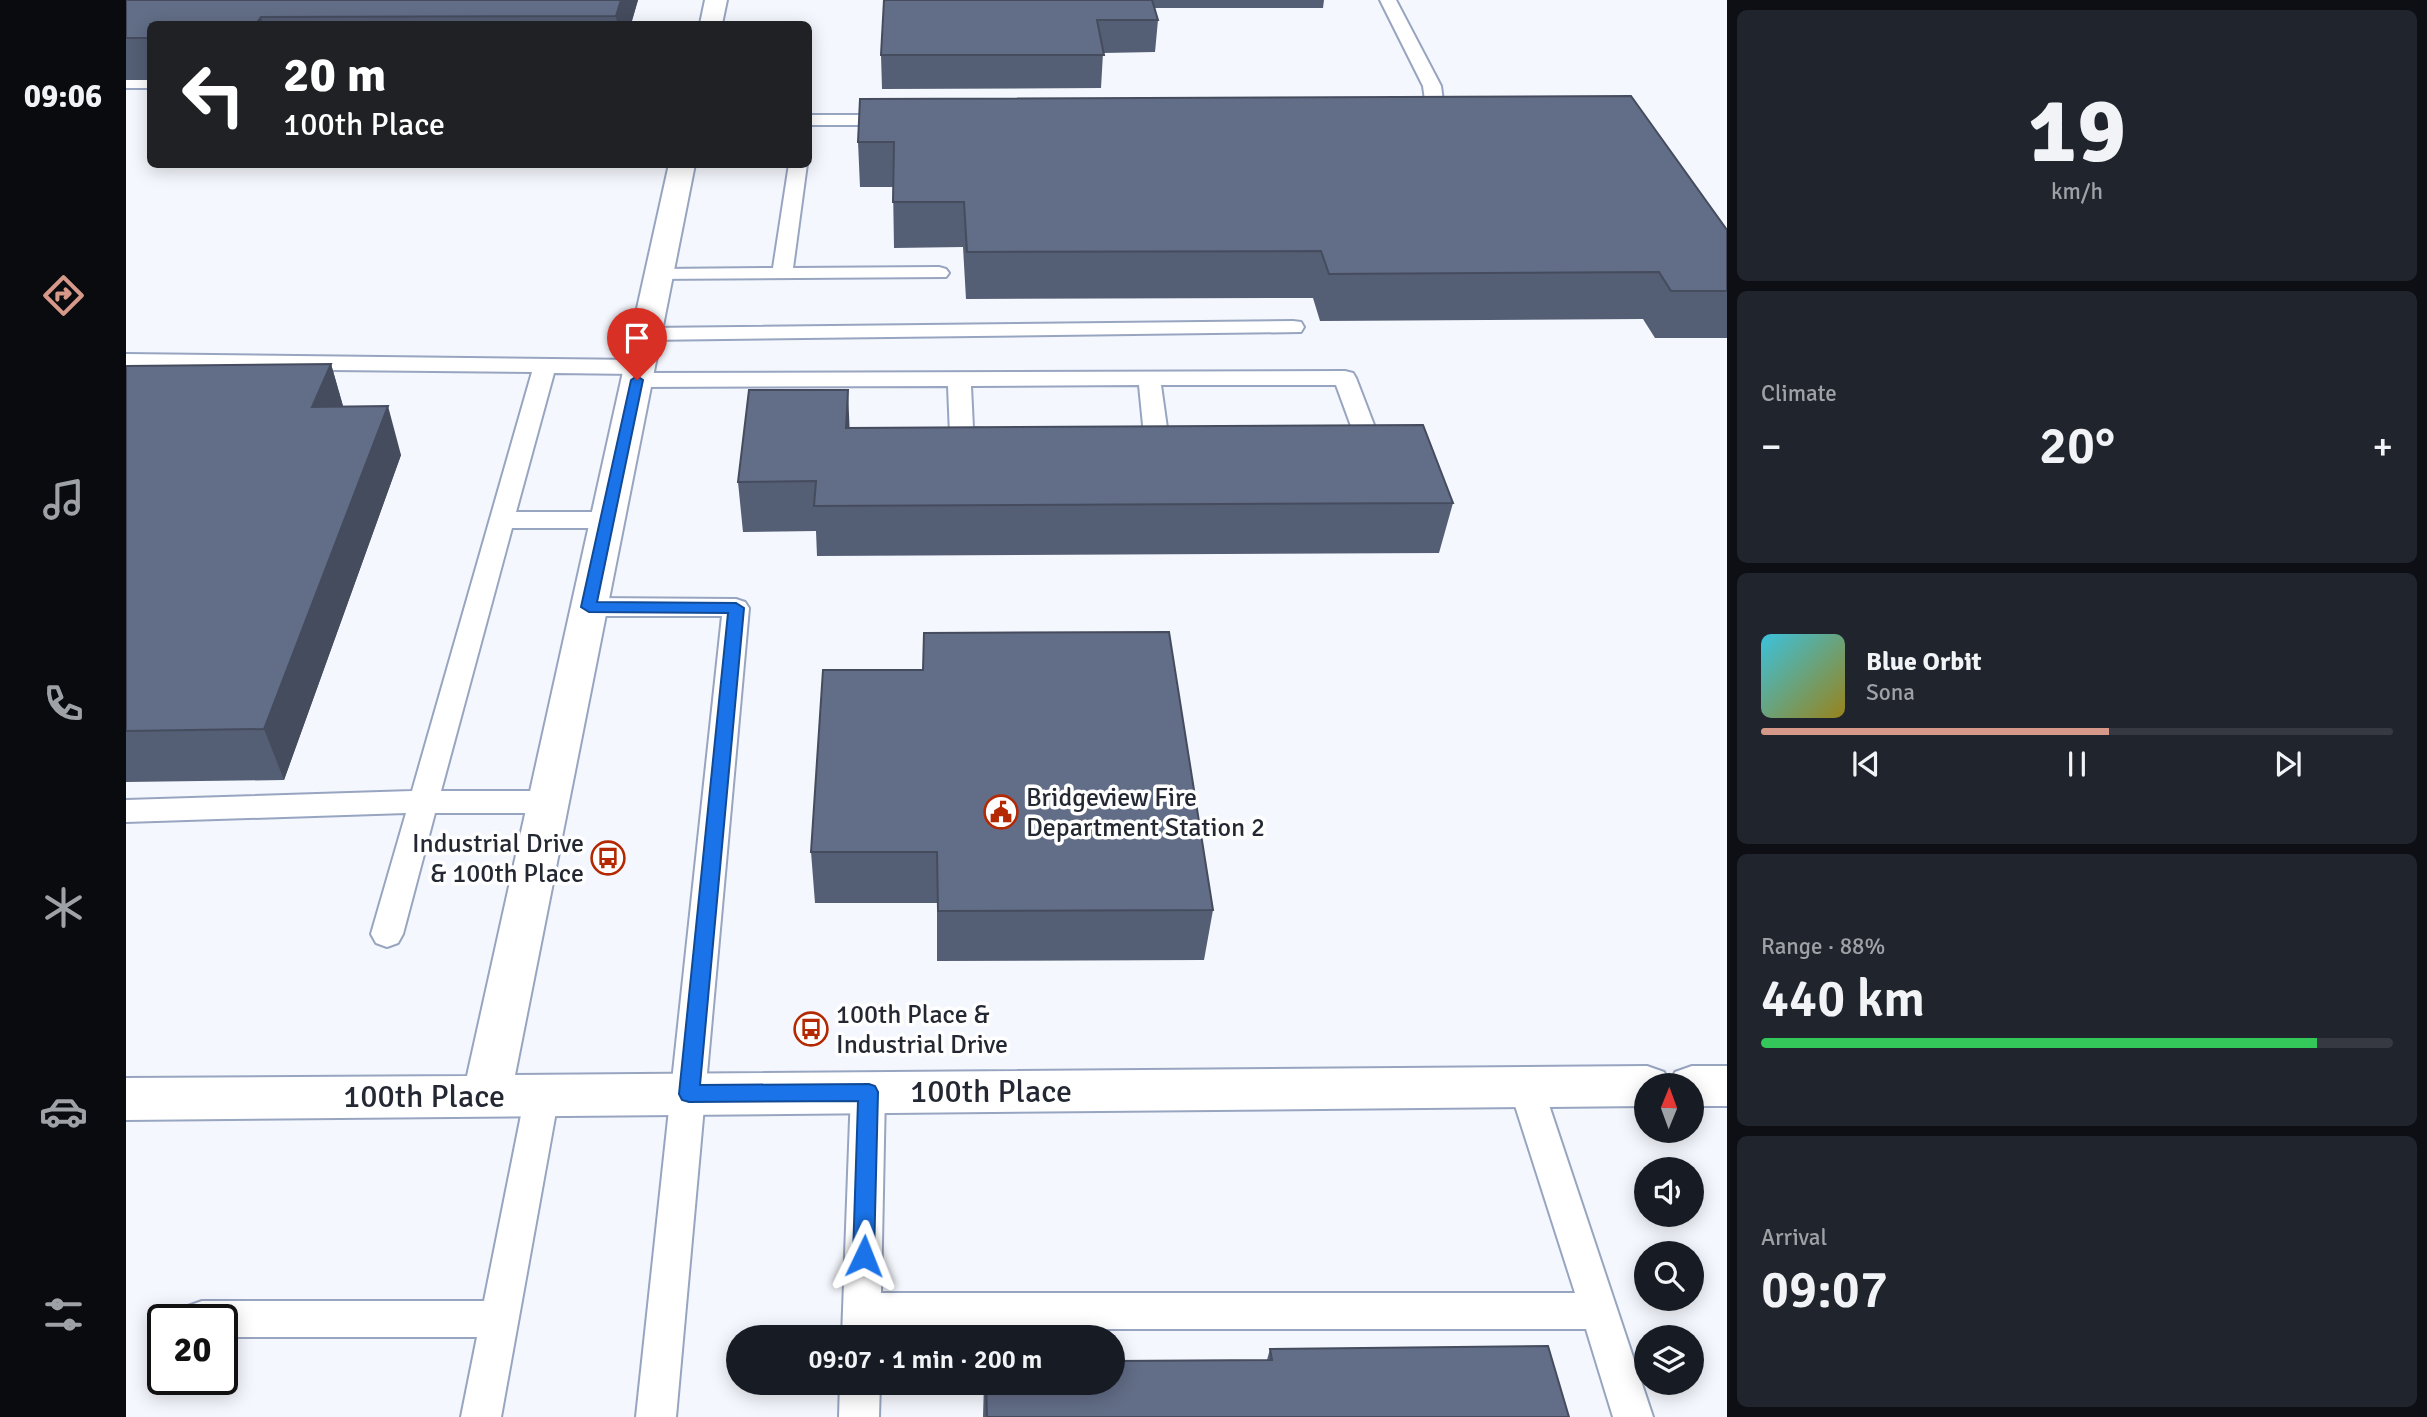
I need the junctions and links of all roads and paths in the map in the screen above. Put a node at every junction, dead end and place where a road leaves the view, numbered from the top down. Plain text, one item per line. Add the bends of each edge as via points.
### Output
1 (716, 0) edge
2 (1388, 0) edge
3 (712, 21) edge
4 (126, 83) edge
5 (147, 83) edge
6 (1390, 118) edge
7 (812, 120) edge
8 (919, 120) edge
9 (681, 168) edge
10 (797, 168) edge
11 (782, 273) junction
12 (939, 273) dead end
13 (659, 275) junction
14 (1293, 327) dead end
15 (641, 360) junction
16 (126, 361) edge
17 (544, 368) junction
18 (1149, 378) junction
19 (958, 379) junction
20 (1017, 435) edge
21 (1128, 435) edge
22 (1156, 435) junction
23 (1183, 437) edge
24 (1345, 449) edge
25 (501, 520) junction
26 (607, 520) junction
27 (589, 607) junction
28 (424, 802) junction
29 (548, 802) junction
30 (126, 811) edge
31 (387, 934) dead end
32 (1634, 1086) edge
33 (1704, 1086) edge
34 (1727, 1086) edge
35 (1526, 1087) junction
36 (869, 1092) junction
37 (689, 1094) junction
38 (487, 1095) junction
39 (542, 1095) junction
40 (126, 1099) edge
41 (1600, 1311) junction
42 (238, 1318) edge
43 (501, 1319) junction
44 (862, 1324) edge
45 (860, 1395) edge
46 (481, 1417) edge
47 (656, 1417) edge
48 (859, 1417) edge
49 (1633, 1417) edge

1 - 3 street
2 - 6 lane via 1432,86 1434,101 1421,113
4 - 5 lane
7 - 8 lane
9 - 13 street
10 - 11 lane
11 - 12 lane
11 - 13 lane
13 - 15 street
14 - 15 lane
15 - 17 lane
15 - 19 lane
15 - 26 street
16 - 17 lane
17 - 25 lane
18 - 19 lane
18 - 22 lane
18 - 24 lane via 1345,378 1372,451
19 - 20 lane via 962,435
21 - 22 lane
22 - 23 lane
25 - 26 lane
25 - 28 lane
26 - 27 street
27 - 29 street
27 - 37 lane via 736,608
28 - 29 lane
28 - 30 lane
28 - 31 lane
29 - 38 street
32 - 35 street, 100th Place
33 - 34 street
35 - 36 street, 100th Place
35 - 41 lane
36 - 37 street, 100th Place
36 - 44 lane
37 - 39 street, 100th Place
37 - 47 lane
38 - 39 street, 100th Place
38 - 40 street, 100th Place
39 - 43 lane
41 - 44 lane
41 - 49 lane
42 - 43 lane
43 - 46 lane
45 - 48 lane

